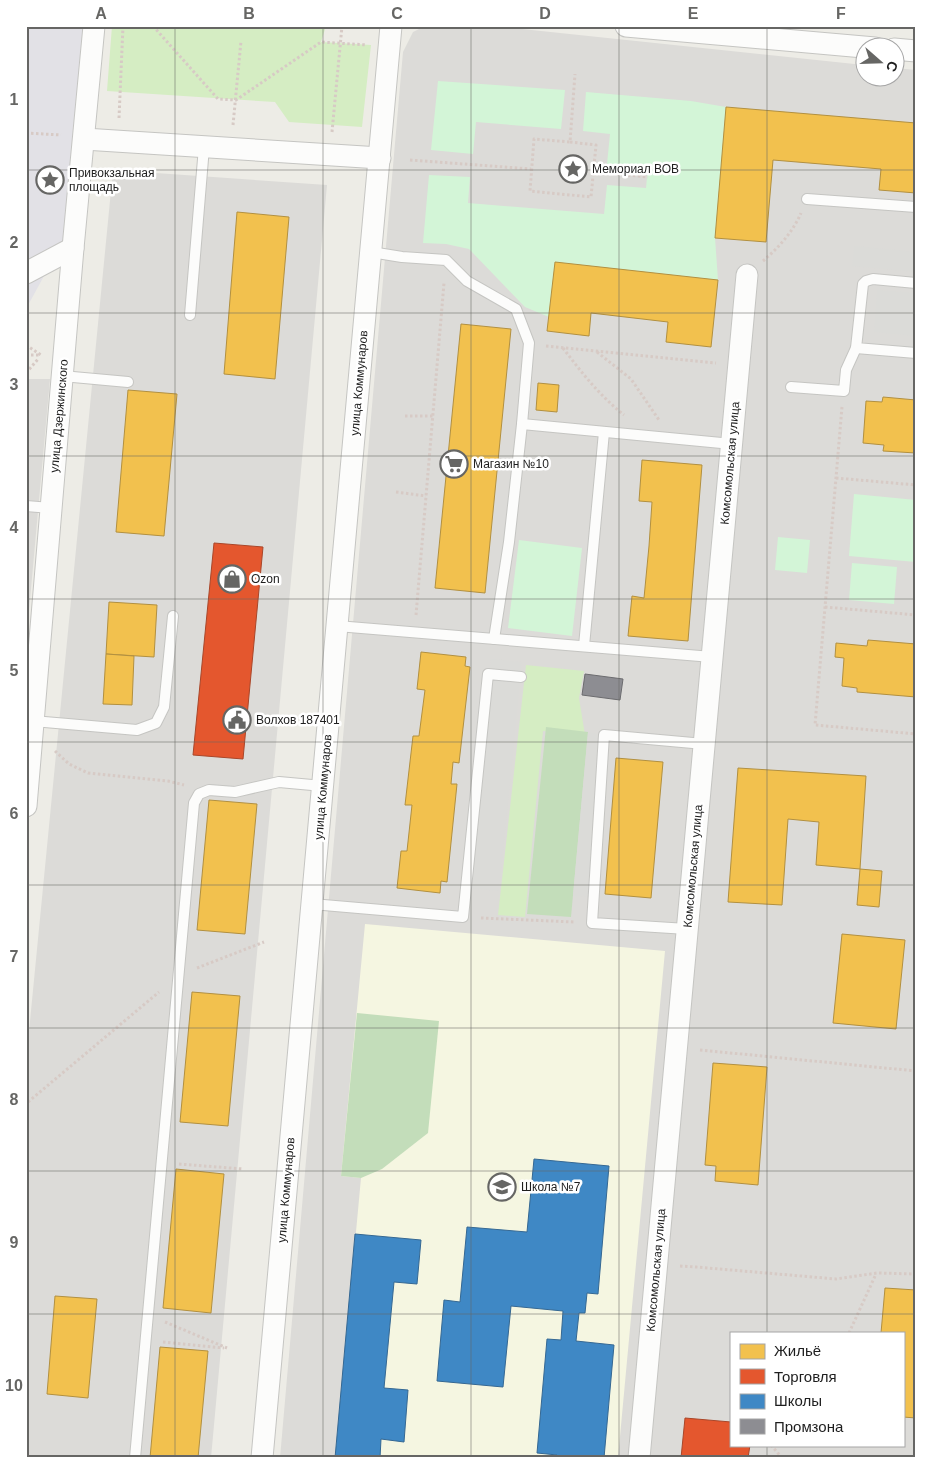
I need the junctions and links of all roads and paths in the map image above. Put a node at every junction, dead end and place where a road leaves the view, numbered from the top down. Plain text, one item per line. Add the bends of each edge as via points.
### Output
1 (94, 26) edge
2 (123, 26) edge
3 (153, 26) edge
4 (342, 26) edge
5 (626, 26) edge
6 (695, 29) edge
7 (391, 36) edge
8 (241, 41) dead end
9 (340, 43) junction
10 (854, 46) edge
11 (575, 74) dead end
12 (236, 100) junction
13 (26, 133) edge
14 (74, 137) junction
15 (118, 141) junction
16 (570, 142) junction
17 (204, 147) junction
18 (231, 148) junction
19 (329, 155) junction
20 (380, 158) junction
21 (410, 160) dead end
22 (531, 169) junction
23 (594, 172) junction
24 (648, 178) dead end
25 (806, 199) joint
26 (916, 207) edge
27 (73, 248) junction
28 (371, 252) junction
29 (446, 260) junction
30 (26, 273) edge
31 (747, 275) joint
32 (916, 283) edge
33 (190, 315) dead end
34 (529, 343) junction
35 (26, 345) edge
36 (562, 348) junction
37 (856, 348) junction
38 (596, 351) junction
39 (916, 353) edge
40 (26, 355) edge
41 (41, 355) junction
42 (739, 365) junction
43 (26, 372) edge
44 (62, 376) junction
45 (128, 382) dead end
46 (791, 387) dead end
47 (844, 391) junction
48 (405, 416) dead end
49 (433, 416) junction
50 (522, 424) junction
51 (604, 432) junction
52 (653, 436) junction
53 (670, 438) junction
54 (732, 444) junction
55 (836, 478) junction
56 (916, 485) edge
57 (396, 492) dead end
58 (426, 496) junction
59 (26, 506) edge
60 (51, 508) junction
61 (825, 607) junction
62 (916, 615) edge
63 (173, 616) dead end
64 (337, 626) junction
65 (415, 633) junction
66 (494, 639) junction
67 (584, 646) junction
68 (712, 657) junction
69 (521, 677) dead end
70 (31, 692) edge
71 (30, 730) edge
72 (916, 734) edge
73 (704, 744) junction
74 (55, 750) dead end
75 (323, 786) junction
76 (199, 794) junction
77 (26, 806) edge
78 (312, 904) junction
79 (463, 917) junction
80 (592, 923) junction
81 (687, 929) junction
82 (264, 942) dead end
83 (179, 975) junction
84 (676, 1048) junction
85 (916, 1071) edge
86 (28, 1102) dead end
87 (162, 1162) junction
88 (243, 1169) dead end
89 (656, 1266) junction
90 (877, 1274) junction
91 (916, 1274) edge
92 (148, 1316) junction
93 (850, 1332) edge
94 (146, 1341) junction
95 (771, 1446) edge
96 (135, 1458) edge
97 (262, 1458) edge
98 (639, 1458) edge
99 (782, 1458) edge

1 - 14 street, улица Дзержинского
2 - 15 path
3 - 12 path via 218,99
4 - 9 path
5 - 6 street
6 - 10 street
7 - 9 path
7 - 20 street, улица Коммунаров
8 - 12 path
9 - 12 path via 321,42
9 - 19 path
11 - 16 path
12 - 18 path
13 - 14 path
14 - 15 street
14 - 27 street, улица Дзержинского
15 - 17 street
16 - 22 path via 534,139
16 - 23 path via 596,145
17 - 18 street
17 - 33 lane
18 - 19 street
19 - 20 street
20 - 28 street, улица Коммунаров
21 - 22 path
22 - 23 path via 530,191 591,197
23 - 24 path
25 - 26 lane
25 - 31 path via 797,223 787,236
27 - 30 street
27 - 44 street, улица Дзержинского
28 - 29 lane
28 - 64 street, улица Коммунаров
29 - 34 lane via 467,281 516,309
29 - 49 path
31 - 42 street, Комсомольская улица
32 - 37 lane via 873,279 863,284
34 - 36 path
34 - 50 lane
35 - 41 path
36 - 38 path
36 - 52 path via 612,405
37 - 39 lane
37 - 47 lane via 846,370
38 - 42 path
38 - 53 path via 631,379
40 - 41 path
41 - 43 path
42 - 54 street, Комсомольская улица
44 - 45 lane
44 - 60 street, улица Дзержинского
46 - 47 lane
47 - 55 path
48 - 49 path
49 - 58 path
50 - 51 lane
50 - 66 lane
51 - 52 lane
51 - 67 lane
52 - 53 lane
53 - 54 lane
54 - 68 street, Комсомольская улица
55 - 56 path
55 - 61 path
57 - 58 path
58 - 65 path
59 - 60 lane
60 - 70 street, улица Дзержинского
61 - 62 path
61 - 72 path via 815,726
63 - 71 lane via 164,707 156,723 137,730
64 - 65 lane
64 - 75 street, улица Коммунаров
65 - 66 lane
66 - 67 lane
67 - 68 lane
68 - 73 street, Комсомольская улица
69 - 79 lane via 488,674
70 - 71 street, улица Дзержинского
71 - 77 street, улица Дзержинского
73 - 80 lane via 604,735
73 - 81 street, Комсомольская улица
74 - 76 path via 69,764 88,773 168,780 186,785
75 - 76 lane via 279,782 235,792 209,790
75 - 78 street, улица Коммунаров
76 - 83 lane via 194,803
78 - 79 lane
78 - 97 street, улица Коммунаров
79 - 80 path
80 - 81 lane
81 - 84 street, Комсомольская улица
82 - 83 path
83 - 86 path
83 - 87 lane
84 - 85 path
84 - 89 street, Комсомольская улица
87 - 88 path
87 - 92 lane
89 - 90 path via 696,1266 836,1279
89 - 98 street, Комсомольская улица
90 - 91 path
90 - 93 path
92 - 94 lane
92 - 94 path via 227,1348
94 - 96 lane
95 - 99 path

